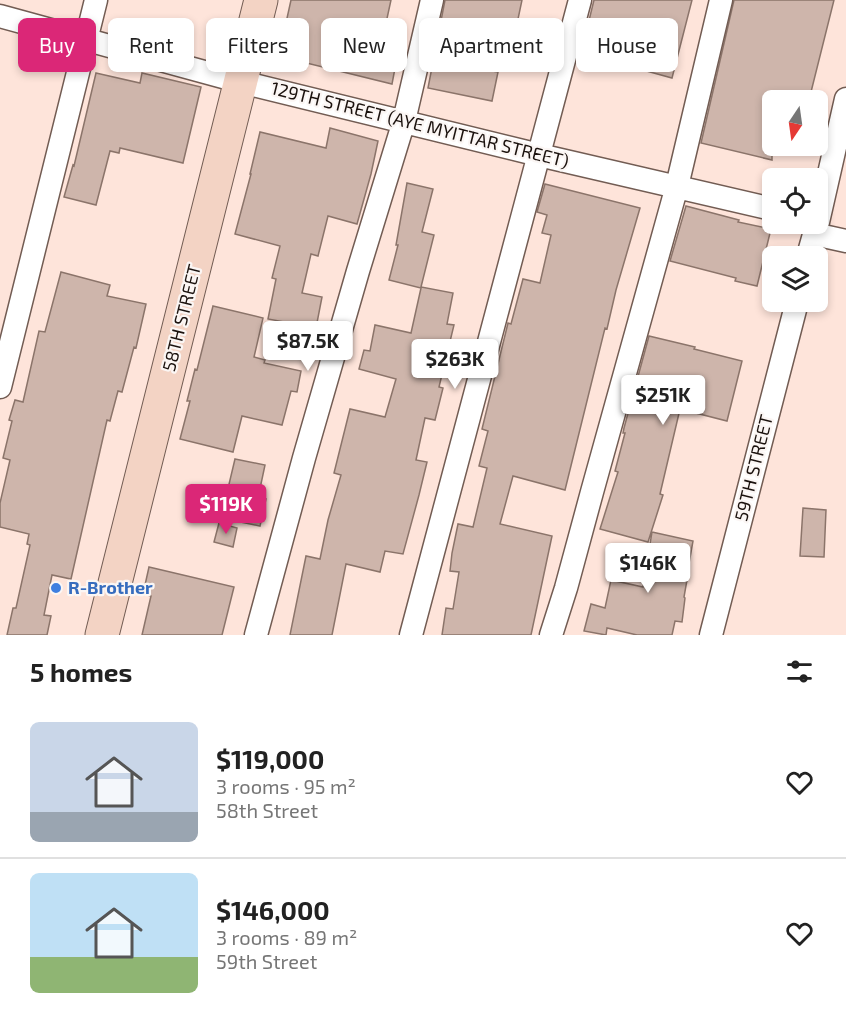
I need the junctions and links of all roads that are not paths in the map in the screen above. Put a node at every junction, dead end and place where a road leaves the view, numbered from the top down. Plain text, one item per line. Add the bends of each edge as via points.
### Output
1 (96, 0) edge
2 (261, 0) edge
3 (432, 0) edge
4 (580, 0) edge
5 (721, 0) edge
6 (0, 16) edge
7 (92, 18) edge
8 (18, 21) edge
9 (96, 42) edge
10 (79, 72) edge
11 (241, 82) junction
12 (846, 99) edge
13 (404, 121) junction
14 (539, 155) junction
15 (828, 177) edge
16 (677, 186) junction
17 (762, 207) edge
18 (828, 230) edge
19 (846, 241) edge
20 (794, 312) edge
21 (0, 387) edge
22 (102, 635) edge
23 (256, 635) edge
24 (411, 635) edge
25 (551, 635) edge
26 (711, 635) edge

1 - 7 street
2 - 11 main road, 58TH STREET
3 - 13 street
4 - 14 street
5 - 16 street
6 - 8 street, 129TH STREET (AYE MYITTAR STREET)
9 - 11 street, 129TH STREET (AYE MYITTAR STREET)
10 - 21 street
11 - 13 street, 129TH STREET (AYE MYITTAR STREET)
11 - 22 main road, 58TH STREET
12 - 15 street
13 - 14 street, 129TH STREET (AYE MYITTAR STREET)
13 - 23 street
14 - 16 street, 129TH STREET (AYE MYITTAR STREET)
14 - 24 street
16 - 17 street, 129TH STREET (AYE MYITTAR STREET)
16 - 25 street
18 - 19 street
20 - 26 street, 59TH STREET

